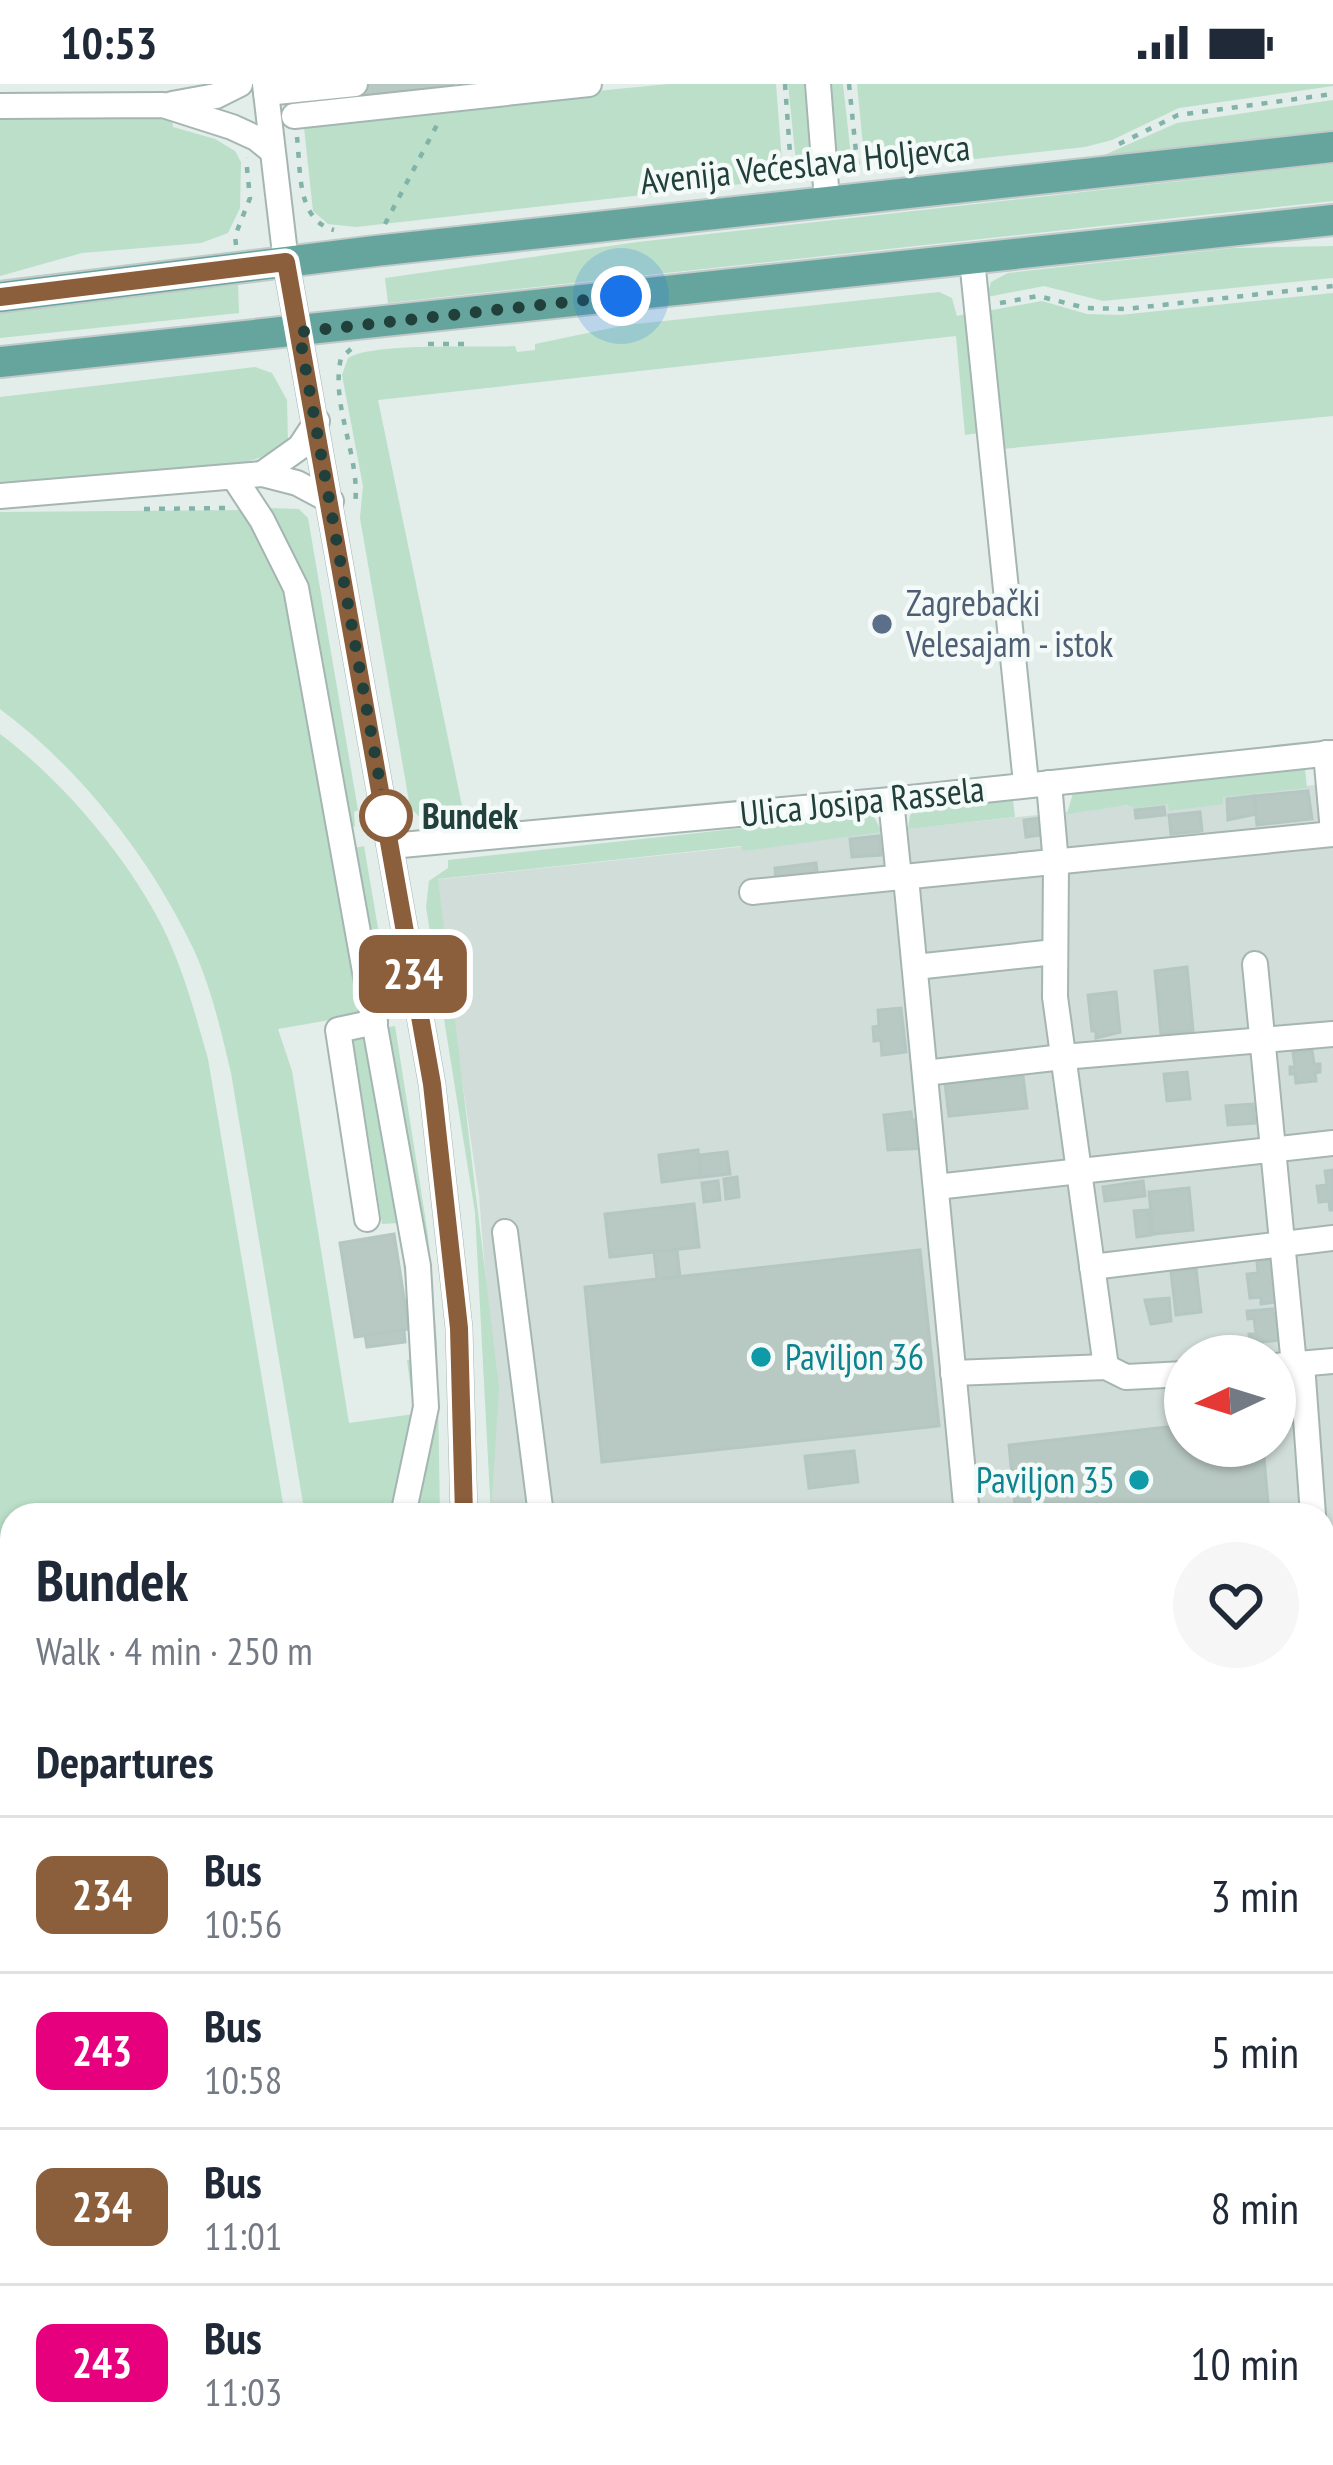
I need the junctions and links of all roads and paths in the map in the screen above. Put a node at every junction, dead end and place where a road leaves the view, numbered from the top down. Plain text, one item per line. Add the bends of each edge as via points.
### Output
1 (240, 84) edge
2 (356, 84) edge
3 (589, 84) edge
4 (785, 84) edge
5 (818, 84) edge
6 (849, 84) edge
7 (265, 89) edge
8 (456, 94) edge
9 (1333, 94) edge
10 (146, 97) edge
11 (0, 106) edge
12 (294, 120) joint
13 (238, 147) dead end
14 (1333, 147) edge
15 (1101, 149) dead end
16 (272, 151) junction
17 (848, 171) dead end
18 (858, 171) junction
19 (872, 172) dead end
20 (792, 181) dead end
21 (826, 200) junction
22 (308, 218) dead end
23 (1333, 220) edge
24 (382, 229) dead end
25 (236, 242) dead end
26 (972, 260) junction
27 (286, 262) junction
28 (1333, 286) edge
29 (0, 297) edge
30 (986, 305) dead end
31 (299, 332) junction
32 (408, 344) dead end
33 (466, 344) dead end
34 (360, 346) dead end
35 (0, 362) edge
36 (317, 421) junction
37 (354, 466) dead end
38 (262, 474) junction
39 (235, 478) junction
40 (0, 496) edge
41 (331, 501) junction
42 (142, 508) dead end
43 (254, 508) junction
44 (1330, 753) edge
45 (1037, 783) junction
46 (891, 800) junction
47 (1333, 833) edge
48 (391, 846) junction
49 (1056, 864) junction
50 (903, 878) junction
51 (752, 892) dead end
52 (1055, 952) junction
53 (1255, 964) dead end
54 (915, 967) junction
55 (375, 1022) junction
56 (1333, 1034) edge
57 (1259, 1041) junction
58 (1063, 1057) junction
59 (925, 1073) junction
60 (1333, 1143) edge
61 (1272, 1150) junction
62 (1079, 1172) junction
63 (936, 1187) junction
64 (367, 1219) dead end
65 (506, 1232) dead end
66 (1333, 1238) edge
67 (1283, 1244) junction
68 (1092, 1267) junction
69 (1288, 1335) edge
70 (1333, 1360) edge
71 (1296, 1364) edge
72 (1106, 1367) junction
73 (953, 1373) junction
74 (1164, 1375) edge
75 (1296, 1404) edge
76 (406, 1503) edge
77 (464, 1503) edge
78 (540, 1503) edge
79 (966, 1503) edge
80 (1311, 1503) edge

1 - 10 street via 216,96
2 - 7 street
3 - 8 street
4 - 20 path
5 - 21 street
6 - 18 path
7 - 16 street
8 - 12 street
8 - 24 path
9 - 15 path via 1178,115
10 - 11 street
10 - 16 street via 232,127
12 - 22 path
13 - 25 path via 248,161 250,198
14 - 21 main road, Avenija Većeslava Holjevca
16 - 27 street
17 - 18 path
18 - 19 path
21 - 27 main road, Avenija Većeslava Holjevca
23 - 26 main road
26 - 31 main road
26 - 45 street
27 - 29 main road, Avenija Većeslava Holjevca
27 - 31 street
28 - 30 path via 1126,309 1038,296
31 - 35 main road
31 - 36 street
32 - 33 path
34 - 37 path via 341,358 334,382
36 - 38 street via 300,447
36 - 41 street
38 - 39 street
38 - 41 street
39 - 40 street
39 - 43 street
41 - 48 street
42 - 43 path
43 - 55 street via 296,588
44 - 45 street, Ulica Josipa Rassela
44 - 47 street
45 - 46 street, Ulica Josipa Rassela
45 - 49 street
46 - 48 street, Ulica Josipa Rassela
46 - 50 street
47 - 49 street
48 - 77 street via 443,1173 459,1328
49 - 50 street
49 - 52 street
50 - 51 street
50 - 54 street
52 - 54 street
52 - 58 street
53 - 57 street
54 - 59 street
55 - 64 street via 338,1030
55 - 76 street via 418,1266 426,1407
56 - 57 street
57 - 58 street
57 - 61 street
58 - 59 street
58 - 62 street
59 - 63 street
60 - 61 street
61 - 62 street
61 - 67 street
62 - 63 street
62 - 68 street
63 - 73 street
65 - 78 street
66 - 67 street
67 - 68 street
67 - 69 street
68 - 72 street
70 - 71 street
72 - 73 street
72 - 74 street via 1126,1377
73 - 79 street
75 - 80 street

